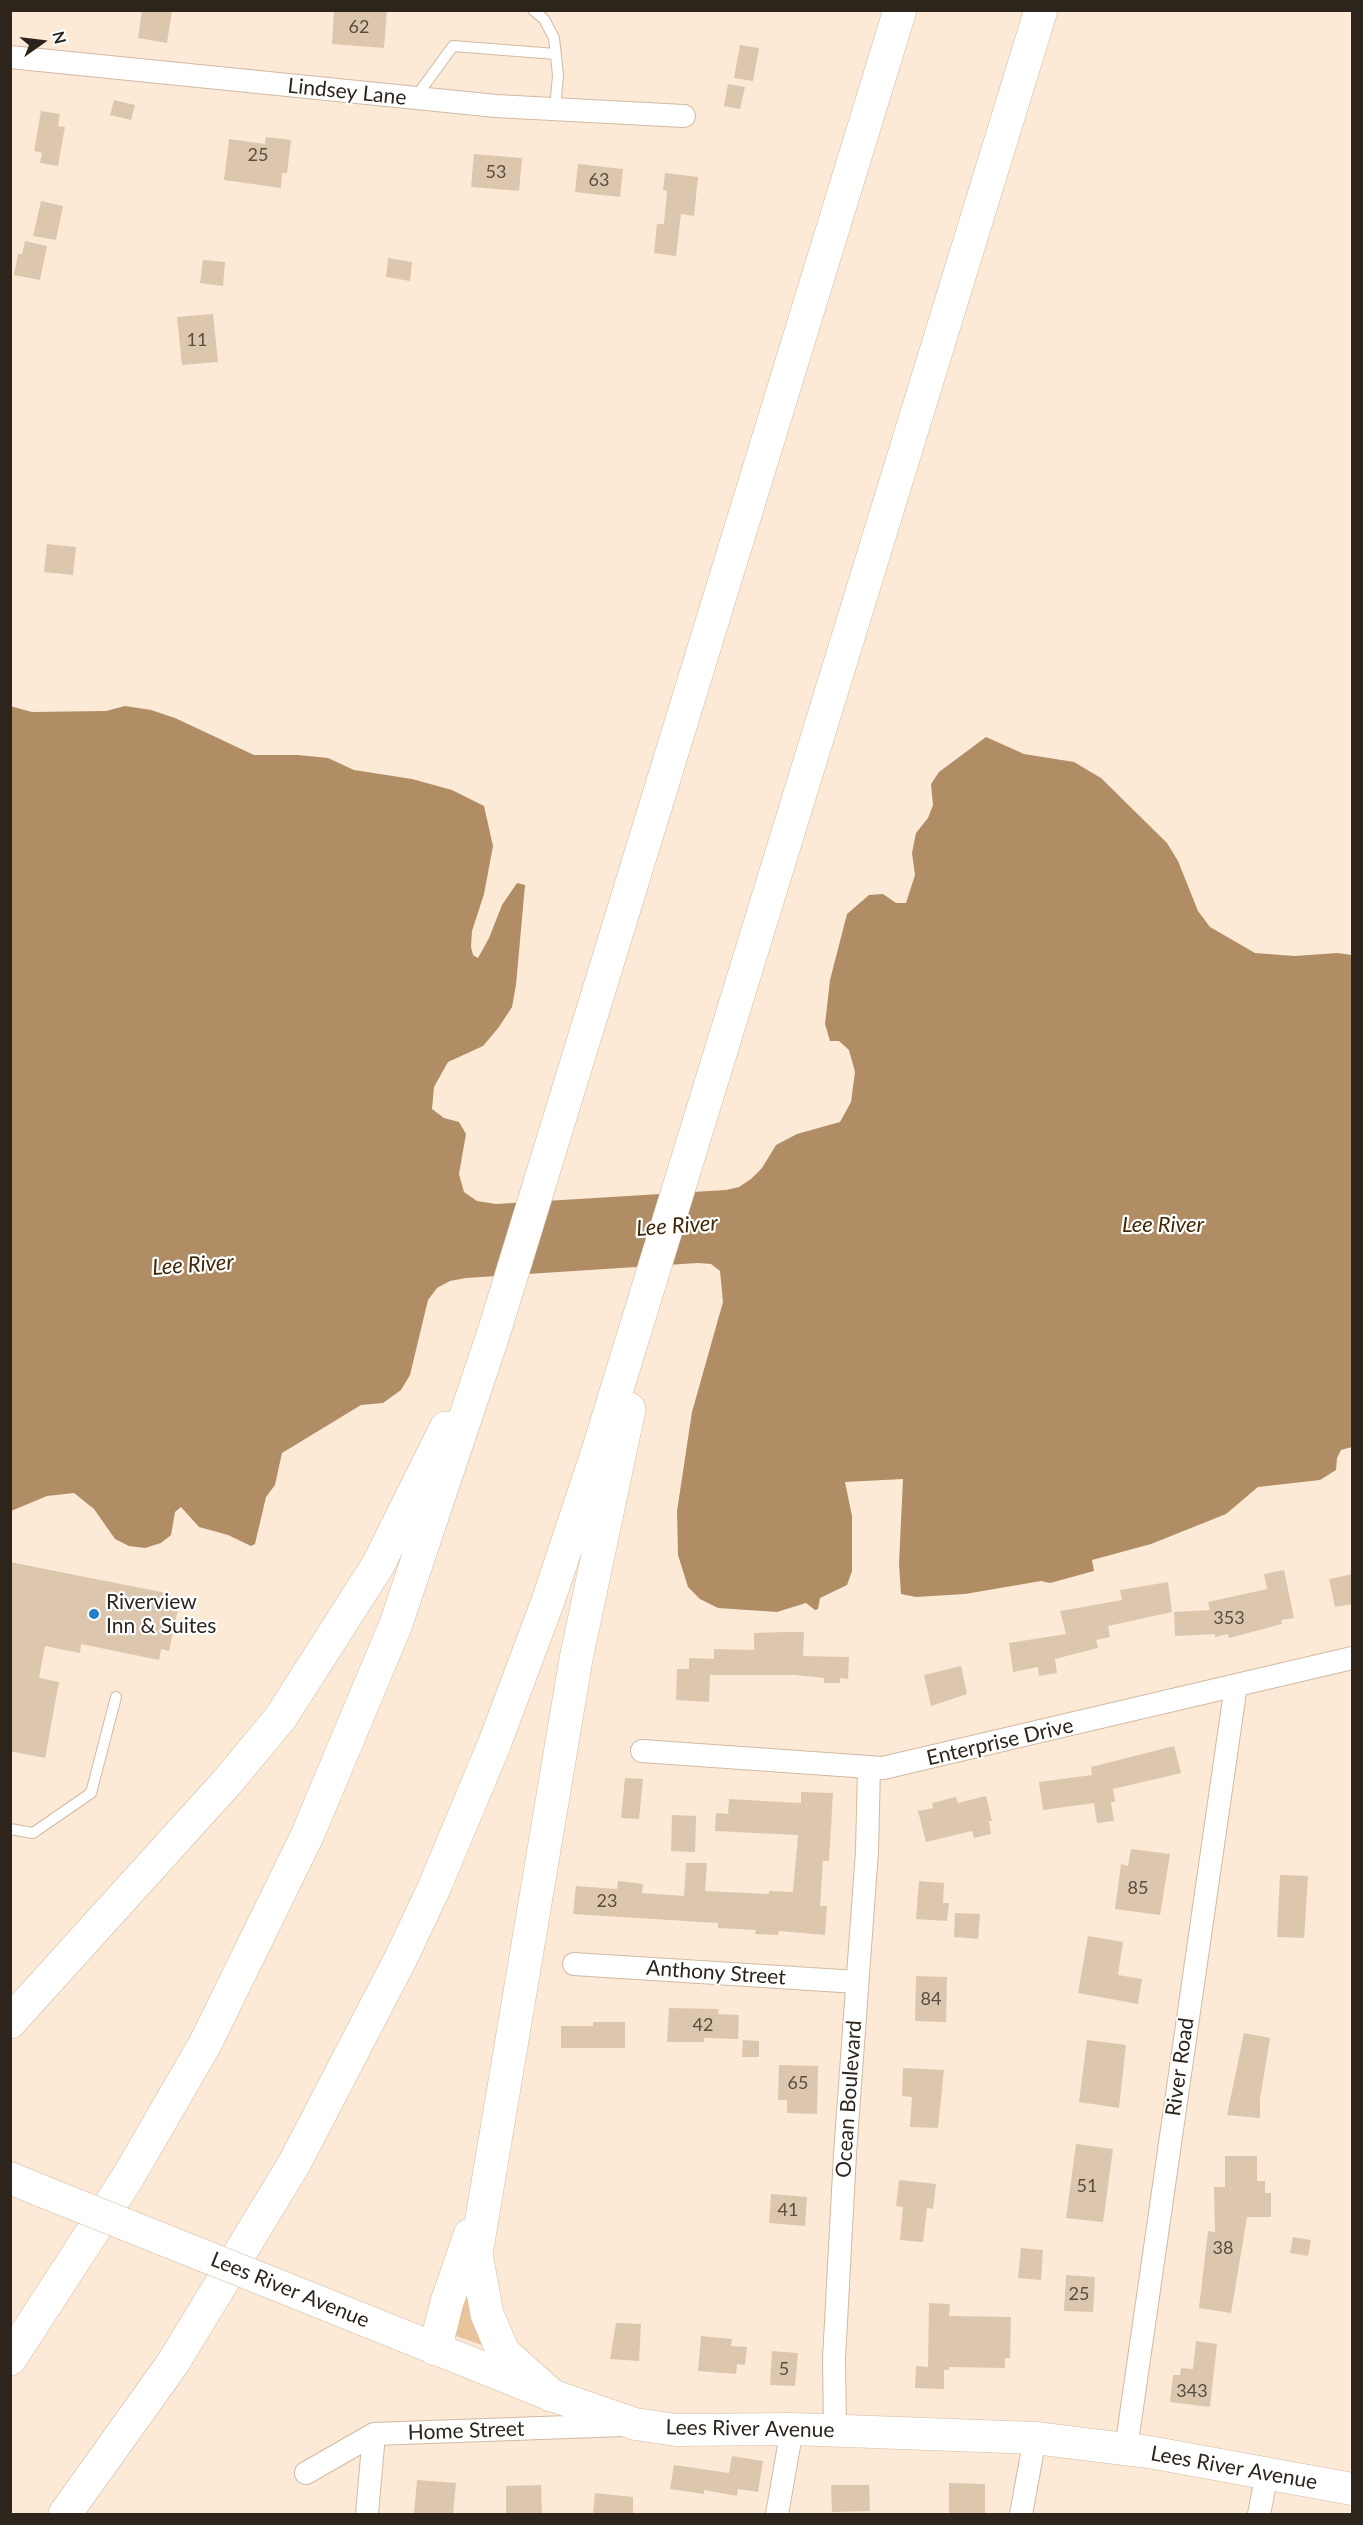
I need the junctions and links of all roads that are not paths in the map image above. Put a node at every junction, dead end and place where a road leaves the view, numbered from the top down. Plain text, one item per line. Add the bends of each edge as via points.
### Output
1 (533, 10) edge
2 (900, 10) edge
3 (1041, 10) edge
4 (555, 54) junction
5 (10, 57) edge
6 (415, 99) junction
7 (555, 110) junction
8 (684, 116) dead end
9 (646, 1295) junction
10 (494, 1332) junction
11 (1353, 1658) edge
12 (1236, 1685) junction
13 (116, 1697) dead end
14 (642, 1751) dead end
15 (869, 1767) junction
16 (10, 1829) edge
17 (574, 1964) dead end
18 (857, 1982) junction
19 (12, 2020) edge
20 (495, 2150) junction
21 (10, 2178) edge
22 (435, 2349) junction
23 (10, 2359) edge
24 (551, 2396) junction
25 (635, 2424) junction
26 (792, 2430) junction
27 (835, 2430) junction
28 (374, 2434) junction
29 (1035, 2438) junction
30 (1126, 2449) junction
31 (306, 2473) dead end
32 (1267, 2474) junction
33 (1353, 2489) edge
34 (65, 2514) edge
35 (367, 2514) edge
36 (777, 2514) edge
37 (1021, 2514) edge
38 (1259, 2514) edge

1 - 4 lane via 544,19 554,38
2 - 10 highway
3 - 9 highway
4 - 6 lane via 453,46
4 - 7 lane
5 - 6 street, Lindsey Lane
6 - 7 street, Lindsey Lane
7 - 8 street, Lindsey Lane
9 - 20 highway via 626,1430 574,1670
9 - 34 highway via 526,1663 465,1818 401,1958 332,2096 255,2231 172,2363
10 - 19 highway via 378,1565 281,1717
10 - 23 highway via 396,1624 275,1905 168,2110 88,2242
11 - 12 street, Enterprise Drive
12 - 15 street, Enterprise Drive via 1045,1732 883,1768
12 - 30 street, River Road
13 - 16 lane via 91,1793 33,1833
14 - 15 street, Enterprise Drive
15 - 18 street, Ocean Boulevard
17 - 18 street, Anthony Street
18 - 27 street, Ocean Boulevard via 834,2359
20 - 22 highway
20 - 24 highway via 476,2254 487,2314 503,2352
21 - 22 main road, Lees River Avenue, bridge
22 - 24 main road, Lees River Avenue
24 - 25 main road, Lees River Avenue
25 - 26 main road, Lees River Avenue via 676,2430
25 - 28 street, Home Street
26 - 27 main road, Lees River Avenue
26 - 36 street
27 - 29 main road, Lees River Avenue
28 - 31 street, Home Street
28 - 35 street
29 - 30 main road, Lees River Avenue
29 - 37 street
30 - 32 main road, Lees River Avenue
32 - 33 main road, Lees River Avenue
32 - 38 street

